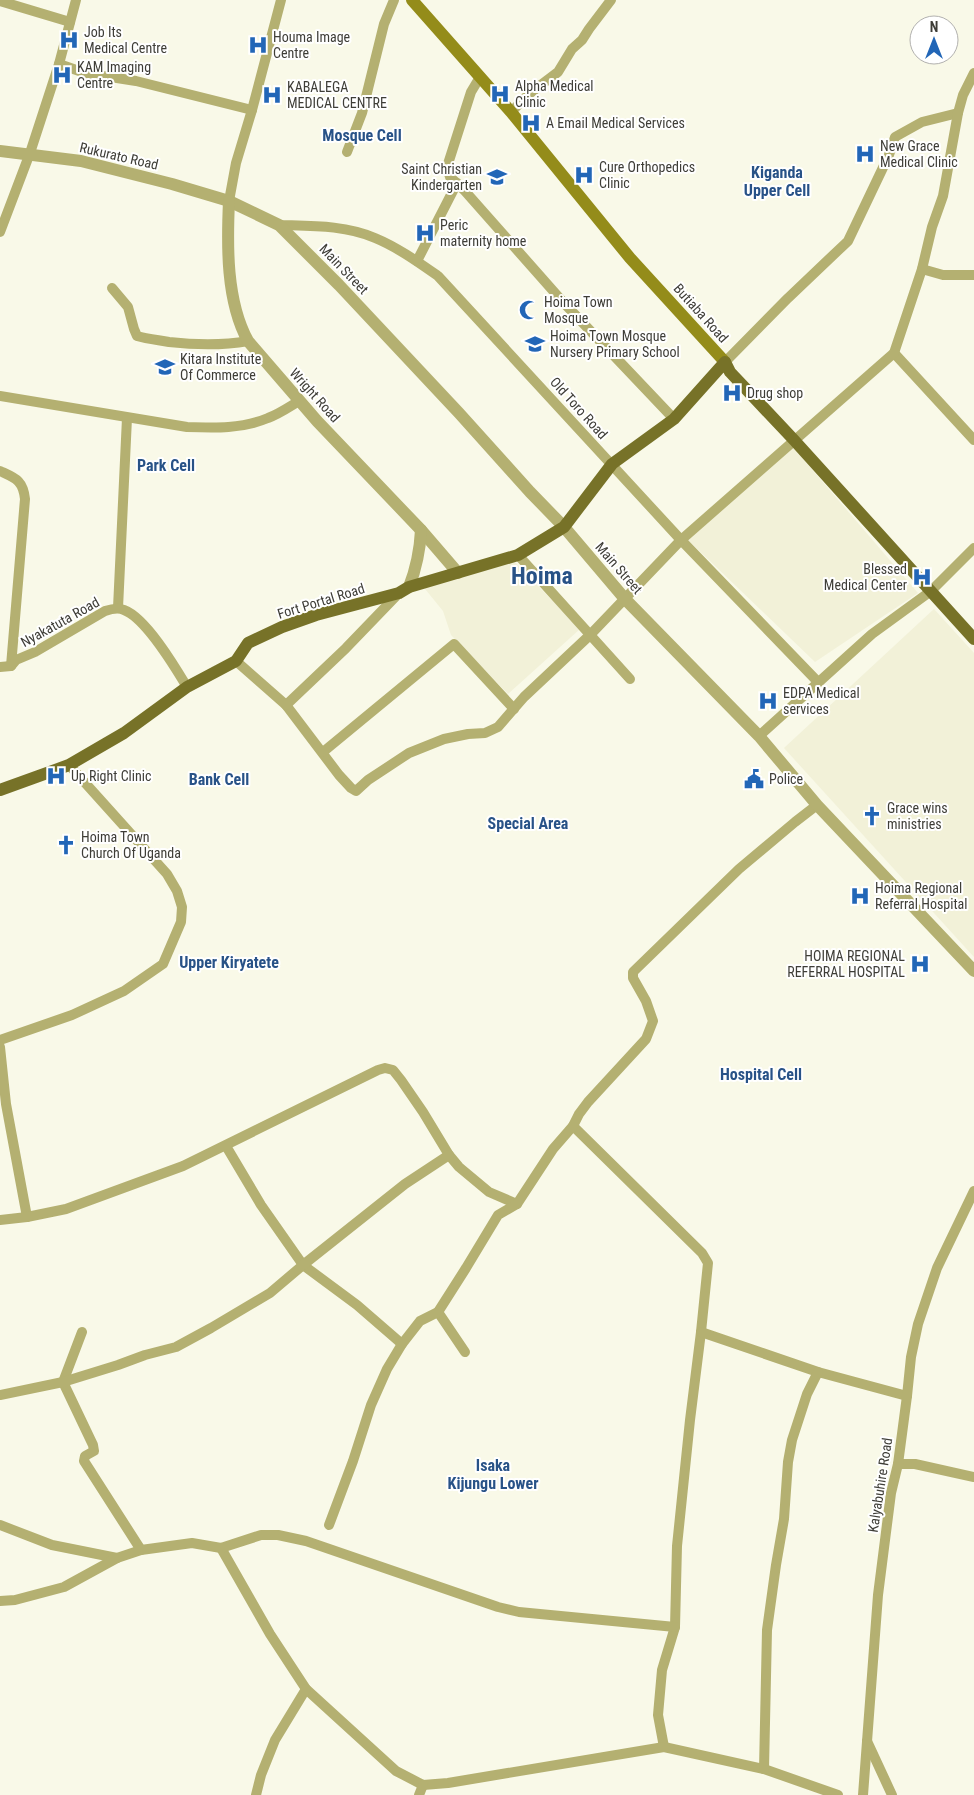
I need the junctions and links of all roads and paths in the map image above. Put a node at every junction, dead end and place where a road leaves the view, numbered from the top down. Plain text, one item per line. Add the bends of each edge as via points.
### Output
1 (76, 0) edge
2 (281, 0) edge
3 (394, 0) edge
4 (412, 0) edge
5 (611, 0) edge
6 (0, 1) edge
7 (70, 22) junction
8 (59, 64) junction
9 (974, 72) edge
10 (480, 77) junction
11 (252, 110) junction
12 (511, 112) junction
13 (958, 113) junction
14 (0, 151) edge
15 (347, 152) dead end
16 (30, 154) junction
17 (456, 183) junction
18 (229, 201) junction
19 (279, 226) junction
20 (0, 232) edge
21 (417, 261) junction
22 (922, 269) junction
23 (974, 275) edge
24 (112, 288) dead end
25 (248, 341) junction
26 (894, 353) junction
27 (725, 362) junction
28 (0, 396) edge
29 (300, 401) junction
30 (128, 418) junction
31 (674, 419) junction
32 (794, 440) junction
33 (974, 440) edge
34 (612, 464) junction
35 (0, 471) edge
36 (564, 527) junction
37 (421, 530) junction
38 (681, 540) junction
39 (974, 548) edge
40 (518, 555) junction
41 (458, 573) junction
42 (404, 590) junction
43 (931, 590) junction
44 (625, 599) junction
45 (118, 608) junction
46 (590, 635) junction
47 (974, 639) edge
48 (236, 661) junction
49 (11, 666) junction
50 (0, 667) edge
51 (630, 679) dead end
52 (818, 682) junction
53 (187, 688) junction
54 (286, 705) junction
55 (514, 709) junction
56 (759, 736) junction
57 (323, 752) junction
58 (69, 765) junction
59 (0, 790) edge
60 (817, 805) junction
61 (974, 971) edge
62 (0, 1040) edge
63 (0, 1047) edge
64 (573, 1126) junction
65 (226, 1146) junction
66 (449, 1155) junction
67 (974, 1191) edge
68 (517, 1204) junction
69 (26, 1217) junction
70 (0, 1220) edge
71 (302, 1265) junction
72 (438, 1312) junction
73 (82, 1332) dead end
74 (701, 1332) junction
75 (402, 1344) junction
76 (465, 1352) dead end
77 (818, 1372) junction
78 (64, 1382) junction
79 (0, 1395) edge
80 (907, 1396) junction
81 (898, 1464) junction
82 (974, 1477) edge
83 (329, 1525) dead end
84 (0, 1526) edge
85 (221, 1548) junction
86 (141, 1550) junction
87 (117, 1558) junction
88 (0, 1601) edge
89 (675, 1626) junction
90 (306, 1689) junction
91 (866, 1740) junction
92 (664, 1747) junction
93 (764, 1769) junction
94 (421, 1790) edge
95 (256, 1795) edge
96 (838, 1795) edge
97 (863, 1795) edge
98 (892, 1795) edge

1 - 7 street
2 - 11 street
3 - 15 street via 384,24 362,113
4 - 10 main road, Butiaba Road
5 - 12 street via 558,72
6 - 7 street
7 - 8 street
8 - 11 street via 85,73 136,81
8 - 16 street
9 - 13 street
10 - 12 main road, Butiaba Road
10 - 17 street via 471,92 447,167 448,175
11 - 18 street via 236,163
12 - 27 main road, Butiaba Road via 630,258
13 - 22 street via 943,196
13 - 27 street via 922,122 895,137 848,241
14 - 16 street, Rukurato Road
16 - 18 street, Rukurato Road via 80,161
16 - 20 street
17 - 21 street
17 - 31 street
18 - 19 street, Main Street
18 - 25 street, Wright Road via 227,254 238,316
19 - 21 street, Old Toro Road via 357,232
19 - 36 street, Main Street via 339,285
21 - 34 street, Old Toro Road via 438,276
22 - 23 street via 943,275
22 - 26 street
24 - 25 street via 128,307 137,336 207,346
25 - 29 street, Wright Road
26 - 32 street
26 - 33 street
27 - 31 main road
27 - 32 main road, Butiaba Road via 730,372
28 - 30 street
29 - 30 street via 270,418 231,428 187,427
29 - 37 street, Wright Road
30 - 45 street
31 - 34 main road
32 - 38 street
32 - 43 main road, Butiaba Road
34 - 36 main road
34 - 38 street, Old Toro Road
35 - 49 street via 19,481 25,498
36 - 40 main road, Fort Portal Road
36 - 44 street, Main Street
37 - 41 street, Wright Road
37 - 42 street via 414,574
38 - 44 street
38 - 52 street, Old Toro Road
39 - 43 street
40 - 41 main road, Fort Portal Road
40 - 46 street
41 - 42 main road, Fort Portal Road
42 - 48 main road, Fort Portal Road via 282,627 248,643
42 - 54 street
43 - 47 main road, Butiaba Road
43 - 52 street via 872,634
44 - 46 street
44 - 56 street, Main Street
45 - 49 street, Nyakatuta Road via 105,611 16,660
45 - 53 street, Nyakatuta Road via 131,614 149,630
46 - 51 street
46 - 55 street
48 - 53 main road, Fort Portal Road
48 - 54 street
49 - 50 street, Nyakatuta Road
52 - 56 street
53 - 58 main road, Fort Portal Road via 124,733
54 - 57 street
55 - 57 street via 498,727 485,733 444,739 409,753 356,791 339,775
55 - 57 street via 454,644
56 - 60 street, Main Street
58 - 59 main road, Fort Portal Road
58 - 62 street via 167,874 182,907 181,922 163,964 124,991 72,1015
60 - 61 street, Main Street
60 - 64 street via 739,869 633,972 653,1021 646,1038 588,1102
63 - 69 street
64 - 68 street via 553,1149
64 - 74 street via 706,1258
65 - 66 street via 385,1068 393,1070 401,1080
65 - 69 street via 183,1166 66,1209
65 - 71 street
66 - 68 street via 489,1192
66 - 71 street via 405,1184
67 - 80 street, Kalyabuhire Road via 937,1268 918,1324
68 - 72 street via 498,1215
69 - 70 street
71 - 75 street via 357,1305
71 - 78 street via 270,1293 176,1347
72 - 75 street via 420,1322
72 - 76 street
73 - 78 street
74 - 77 street
74 - 89 street via 678,1546
75 - 83 street via 371,1404
77 - 80 street
77 - 93 street via 807,1394 788,1462 784,1520 767,1630
78 - 79 street
78 - 86 street via 94,1448 84,1461
80 - 81 street, Kalyabuhire Road
81 - 82 street via 915,1464
81 - 91 street, Kalyabuhire Road via 891,1493 878,1595
84 - 87 street via 52,1545
85 - 86 street via 192,1543
85 - 89 street via 261,1535 278,1535 306,1541 518,1612
85 - 90 street
86 - 87 street
87 - 88 street via 64,1587
89 - 92 street via 662,1670 658,1714
90 - 94 street
90 - 95 street via 275,1740
91 - 97 street, Kalyabuhire Road
91 - 98 street
92 - 93 street
92 - 94 street
93 - 96 street

